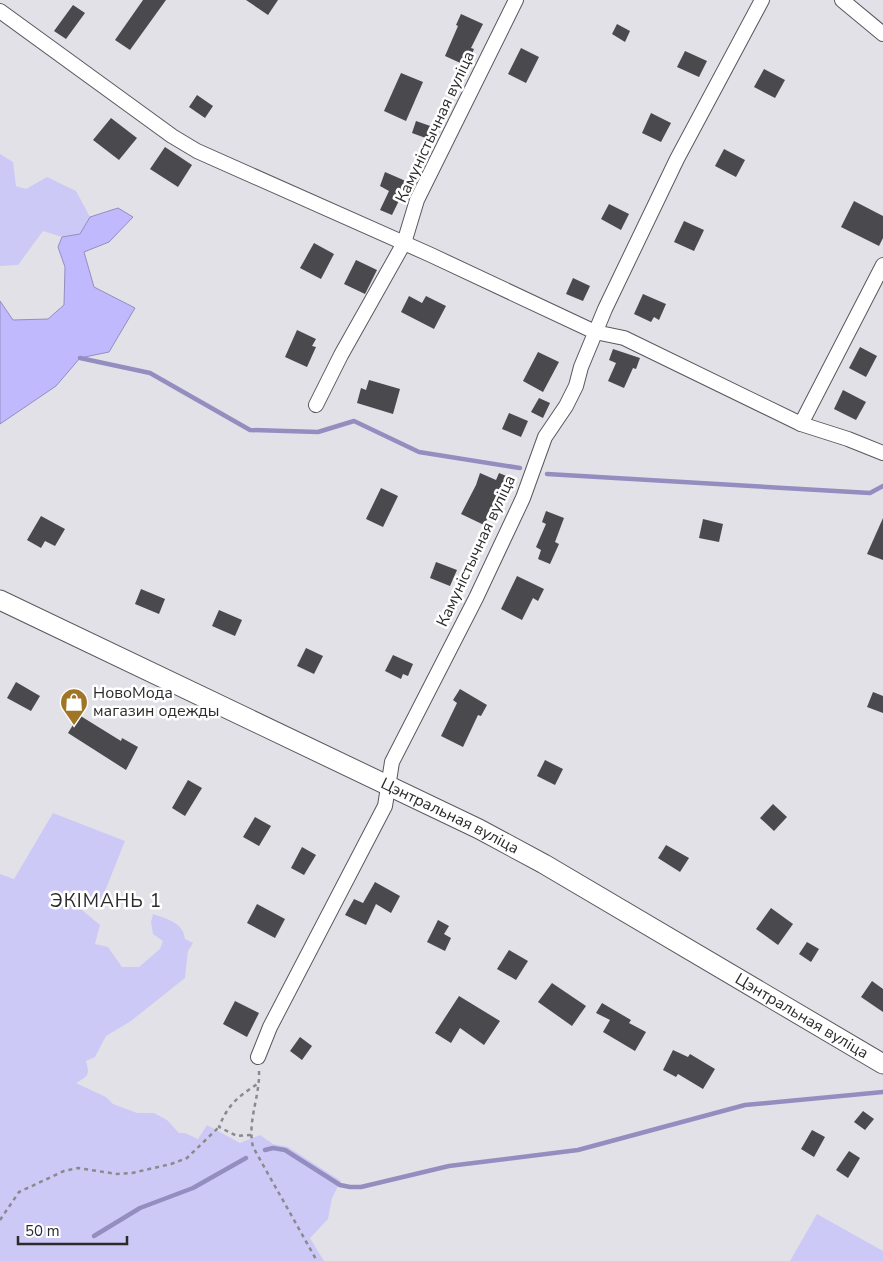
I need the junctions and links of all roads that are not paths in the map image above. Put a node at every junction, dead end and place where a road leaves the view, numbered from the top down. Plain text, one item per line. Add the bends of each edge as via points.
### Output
1 (516, 0) edge
2 (762, 0) edge
3 (842, 0) edge
4 (0, 11) edge
5 (883, 34) edge
6 (404, 243) junction
7 (883, 265) edge
8 (596, 332) junction
9 (316, 406) dead end
10 (801, 424) junction
11 (883, 453) edge
12 (0, 600) edge
13 (388, 785) junction
14 (258, 1057) road end
15 (883, 1064) edge

1 - 6 street, Камуністычная вуліца via 417,200
2 - 8 street, Камуністычная вуліца via 677,159
3 - 5 street
4 - 6 street via 197,151
6 - 8 street
6 - 9 street, Камуністычная вуліца
7 - 10 street
8 - 10 street via 624,338
8 - 13 street, Камуністычная вуліца via 573,393 545,437 523,498 476,598 392,762
10 - 11 street
12 - 13 main road, Цэнтральная вуліца
13 - 14 street, Камуністычная вуліца via 385,806 270,1027
13 - 15 main road, Цэнтральная вуліца via 544,864

